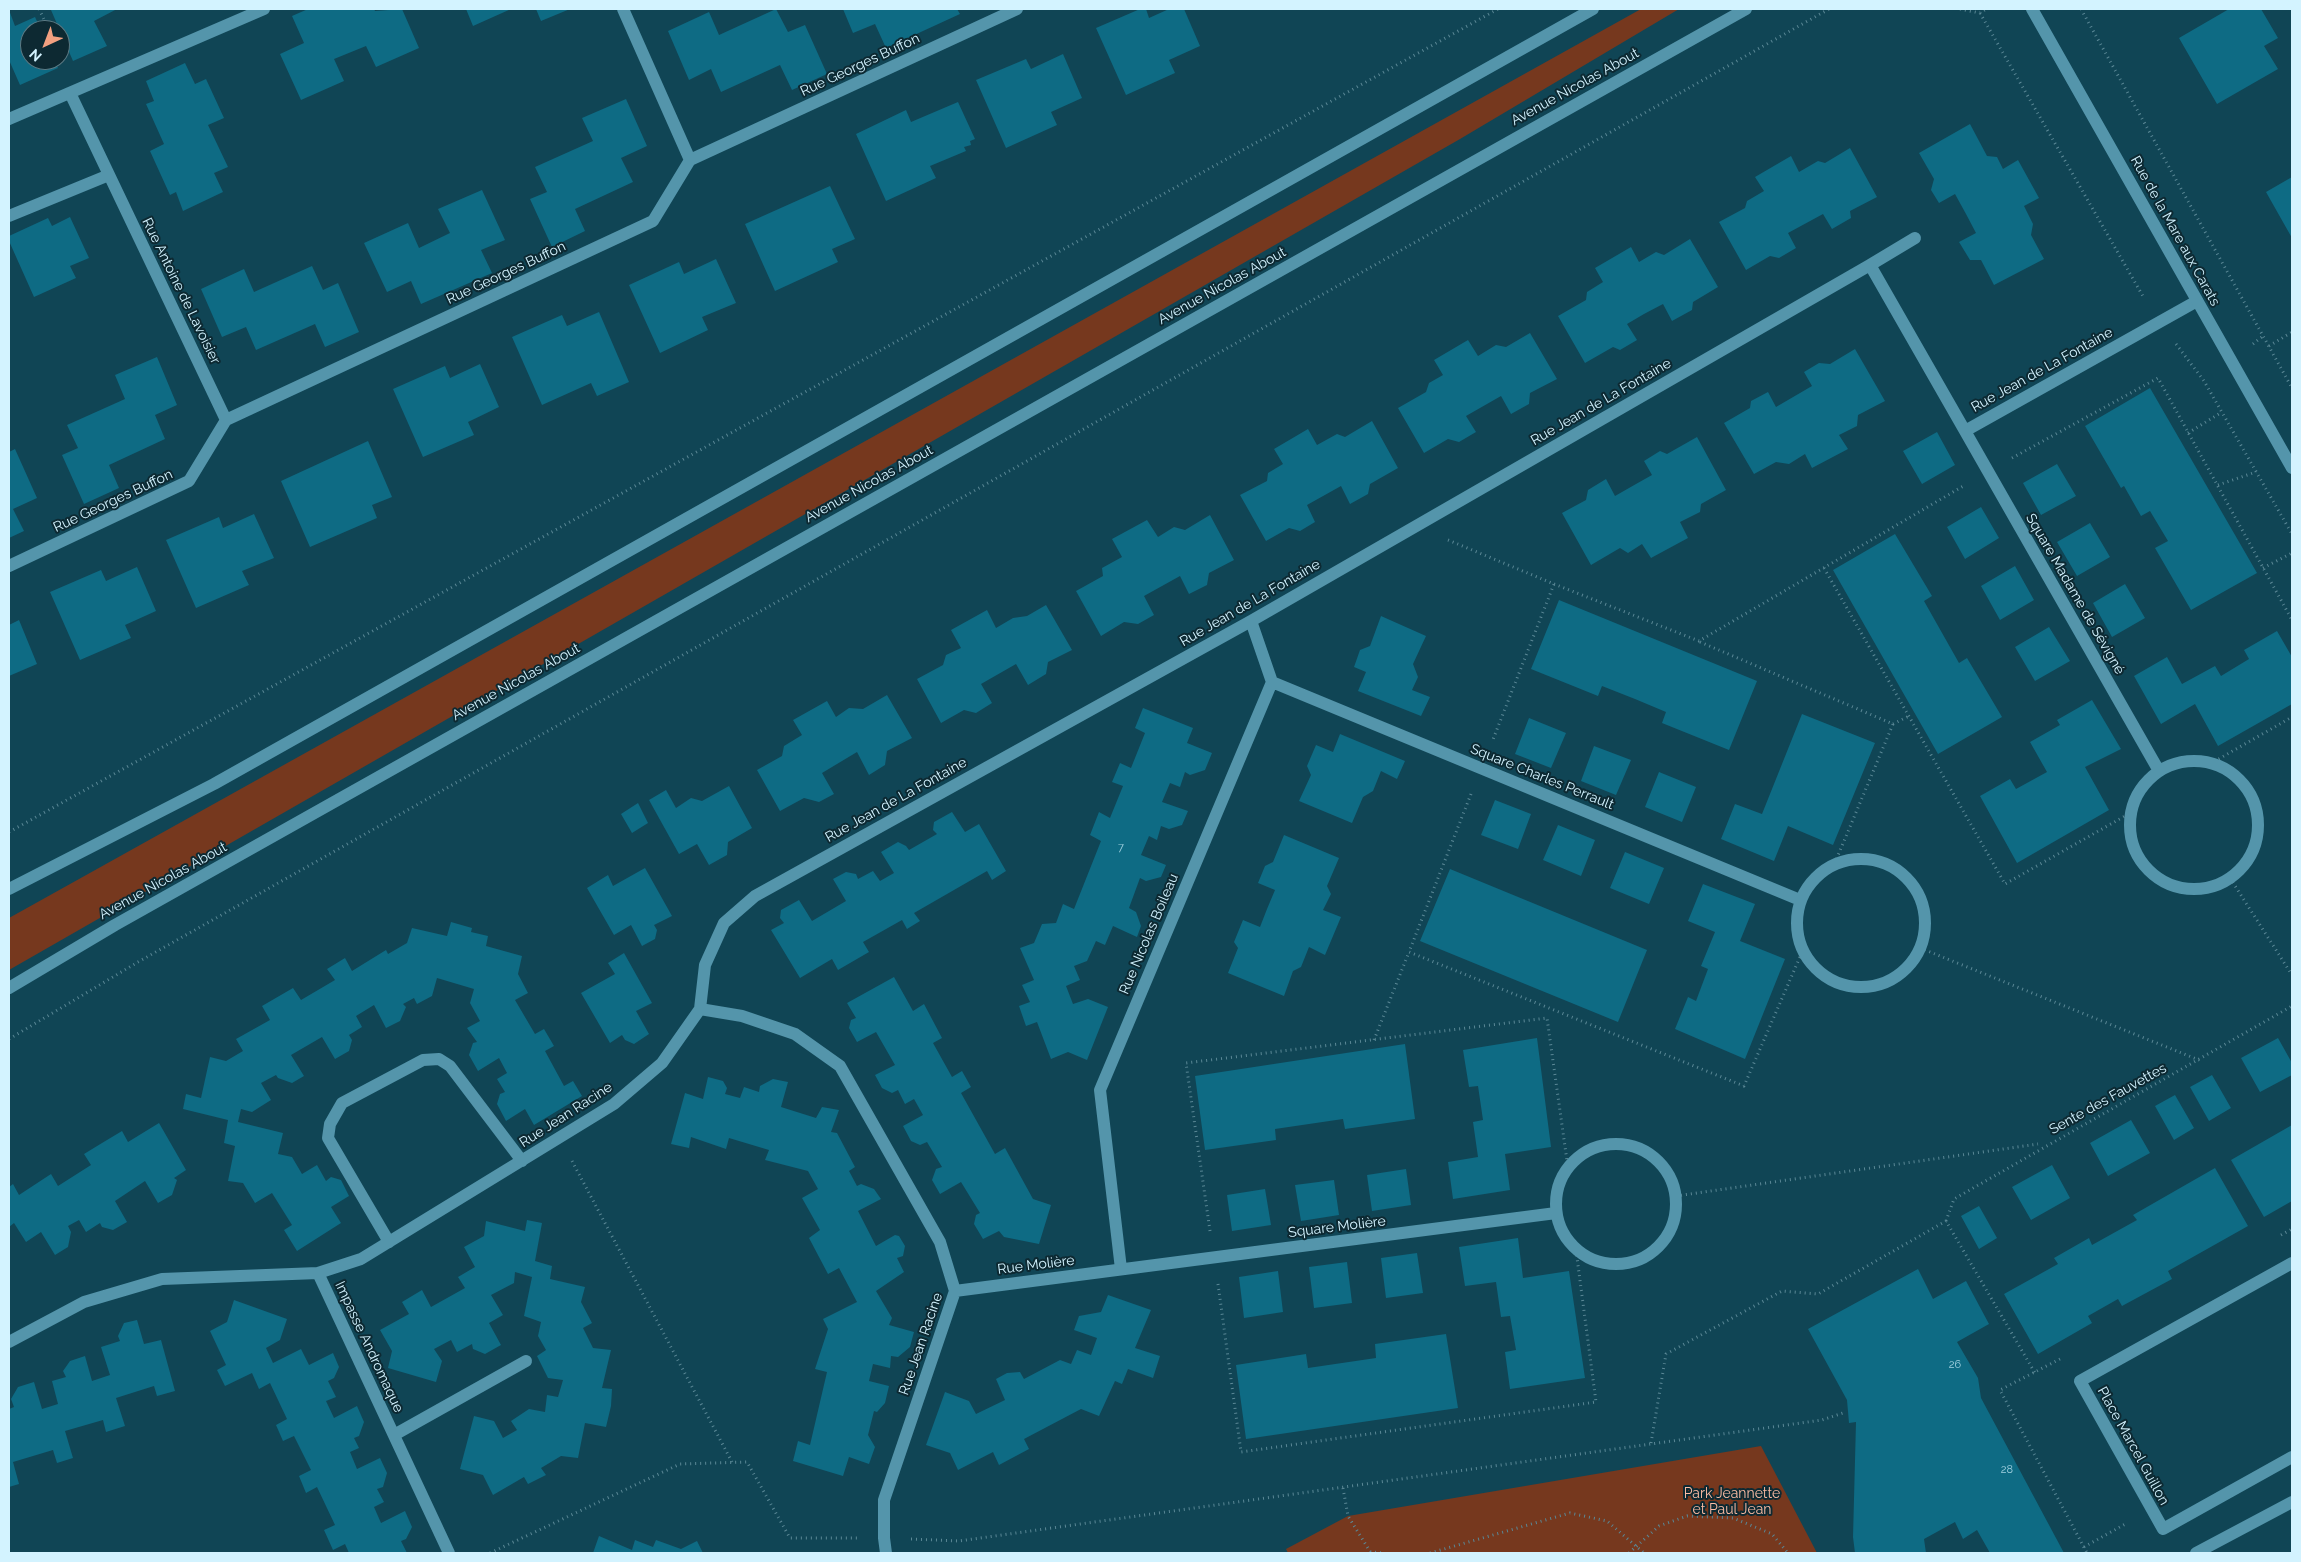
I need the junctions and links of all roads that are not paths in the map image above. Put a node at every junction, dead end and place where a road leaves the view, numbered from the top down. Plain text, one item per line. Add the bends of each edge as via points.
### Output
1 (264, 9) edge
2 (623, 9) edge
3 (1018, 9) edge
4 (1593, 9) edge
5 (1746, 9) edge
6 (2032, 9) edge
7 (70, 92) junction
8 (9, 120) edge
9 (690, 160) junction
10 (109, 174) junction
11 (9, 216) edge
12 (1915, 238) dead end
13 (1870, 265) junction
14 (2196, 301) junction
15 (226, 420) junction
16 (1966, 431) junction
17 (2292, 468) edge
18 (9, 566) edge
19 (1251, 621) junction
20 (1272, 682) junction
21 (2159, 771) junction
22 (9, 889) edge
23 (1800, 900) junction
24 (9, 988) edge
25 (700, 1009) junction
26 (522, 1162) junction
27 (1556, 1213) junction
28 (389, 1242) junction
29 (2292, 1263) edge
30 (1121, 1270) junction
31 (318, 1273) junction
32 (955, 1291) junction
33 (9, 1342) edge
34 (526, 1361) dead end
35 (394, 1434) junction
36 (2292, 1458) edge
37 (2292, 1502) edge
38 (449, 1553) edge
39 (886, 1553) edge
40 (2196, 1553) edge

1 - 7 street
2 - 9 street
3 - 9 street, Rue Georges Buffon
4 - 22 street via 214,784
5 - 24 street, Avenue Nicolas About via 133,915
6 - 14 street, Rue de la Mare aux Carats
7 - 8 street
7 - 10 street, Rue Antoine de Lavoisier
9 - 15 street, Rue Georges Buffon via 653,221
10 - 11 street
10 - 15 street, Rue Antoine de Lavoisier
12 - 13 street, Rue Jean de La Fontaine
13 - 16 street, Rue Jean de La Fontaine
13 - 19 street, Rue Jean de La Fontaine
14 - 16 street, Rue Jean de La Fontaine
14 - 17 street, Rue de la Mare aux Carats
15 - 18 street, Rue Georges Buffon via 189,481
16 - 21 street, Square Madame de Sévigné
19 - 20 street
19 - 25 street, Rue Jean de La Fontaine via 755,896 724,923 705,965
20 - 23 street, Square Charles Perrault
20 - 30 street, Rue Nicolas Boileau via 1100,1090
21 - 21 street via 2144,784 2134,802 2130,821 2132,842 2141,860 2154,875 2172,885 2191,889 2211,887 2230,878 2246,863 2256,844 2259,821 2254,799 2241,781 2224,767 2202,760 2180,762
23 - 23 street via 1796,922 1803,950 1810,963 1827,978 1848,986 1869,987 1890,980 1908,967 1920,948 1925,928 1922,906 1913,886 1897,870 1877,861 1856,859 1834,864 1808,886
25 - 26 street, Rue Jean Racine via 662,1063 614,1104
25 - 32 street, Rue Jean Racine via 742,1016 795,1034 840,1066 940,1242
26 - 28 street, Rue Jean Racine
26 - 28 street via 450,1066 439,1059 423,1060 342,1103 330,1124 328,1138
27 - 27 street via 1556,1195 1562,1176 1574,1160 1608,1144 1627,1144 1645,1150 1660,1162 1671,1178 1676,1196 1676,1217 1668,1236 1654,1252 1636,1262 1615,1265 1594,1261 1576,1250 1563,1233
27 - 30 street, Square Molière
28 - 31 street, Rue Jean Racine via 361,1259
29 - 36 street, Place Marcel Guillon via 2080,1381 2163,1529
30 - 32 street, Rue Molière
31 - 33 street, Rue Jean Racine via 162,1279 84,1302
31 - 35 street, Impasse Andromaque
32 - 39 street, Rue Jean Racine via 884,1500
34 - 35 street, Impasse Andromaque
35 - 38 street, Impasse Andromaque
37 - 40 street

